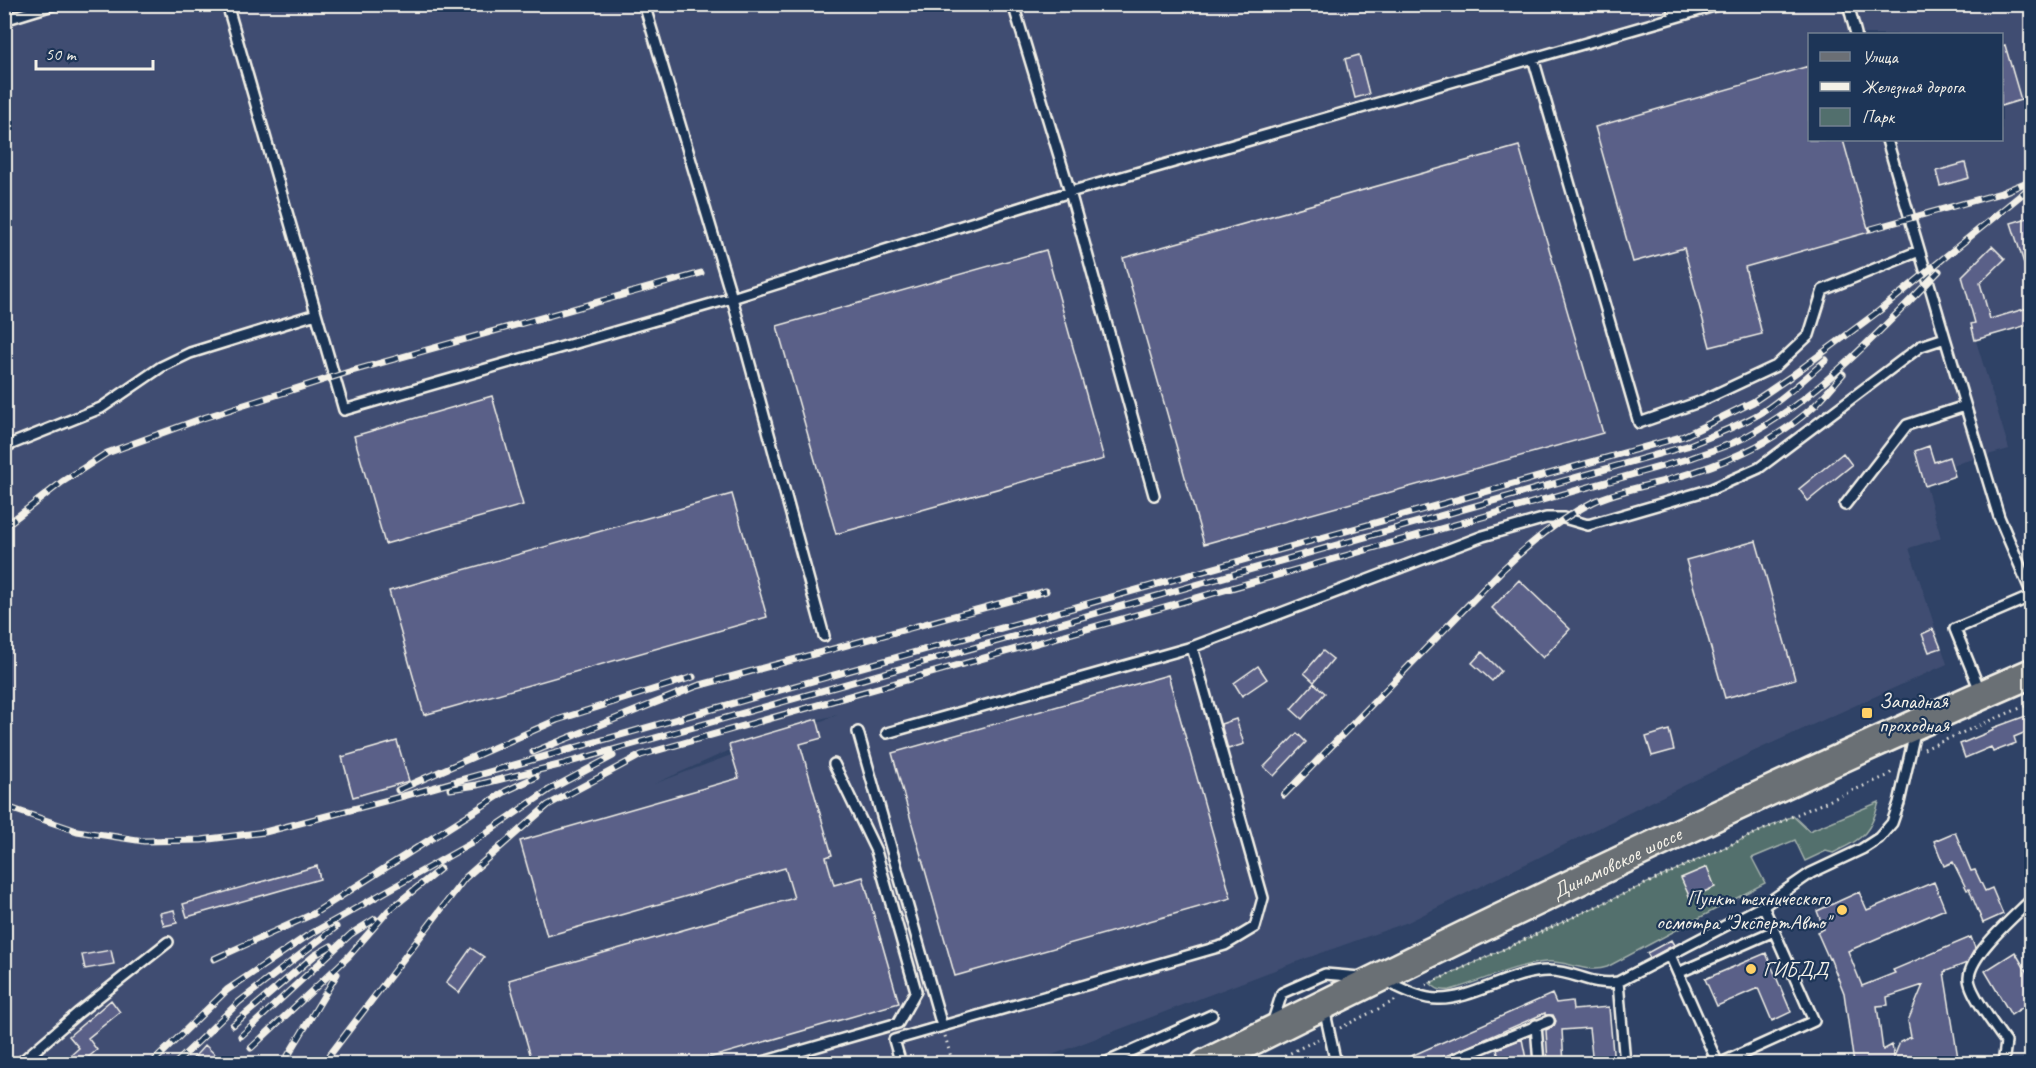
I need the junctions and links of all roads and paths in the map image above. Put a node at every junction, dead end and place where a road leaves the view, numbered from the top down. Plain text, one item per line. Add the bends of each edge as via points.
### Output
1 (56, 4) edge
2 (227, 4) edge
3 (644, 4) edge
4 (1013, 4) edge
5 (1671, 4) edge
6 (1721, 4) edge
7 (1848, 4) edge
8 (1702, 7) edge
9 (1675, 17) junction
10 (4, 20) edge
11 (1856, 33) edge
12 (1533, 58) junction
13 (1887, 141) edge
14 (1070, 192) junction
15 (1919, 251) junction
16 (732, 298) junction
17 (316, 314) junction
18 (1945, 338) junction
19 (1965, 406) junction
20 (4, 450) edge
21 (1154, 495) dead end
22 (1845, 504) dead end
23 (2031, 595) edge
24 (824, 636) dead end
25 (1192, 647) junction
26 (2031, 673) edge
27 (1982, 695) junction
28 (2031, 703) edge
29 (1917, 724) junction
30 (858, 732) dead end
31 (886, 733) dead end
32 (1908, 759) junction
33 (834, 764) dead end
34 (2031, 899) edge
35 (1764, 906) junction
36 (1774, 931) junction
37 (168, 942) dead end
38 (1670, 955) junction
39 (1678, 973) junction
40 (1378, 978) junction
41 (1618, 982) junction
42 (1412, 993) junction
43 (1212, 1015) dead end
44 (1326, 1019) junction
45 (1550, 1021) dead end
46 (1536, 1025) junction
47 (942, 1026) junction
48 (1270, 1032) junction
49 (791, 1059) edge
50 (1221, 1060) edge
51 (19, 1064) edge
52 (756, 1064) edge
53 (901, 1064) edge
54 (953, 1064) edge
55 (1103, 1064) edge
56 (1269, 1064) edge
57 (1336, 1064) edge
58 (1442, 1064) edge
59 (1539, 1064) edge
60 (1625, 1064) edge
61 (1719, 1064) edge
62 (2003, 1064) edge

1 - 10 lane
2 - 17 lane
3 - 16 lane
4 - 14 lane
5 - 9 lane
6 - 8 lane
7 - 11 lane
8 - 9 lane
9 - 12 lane
12 - 14 lane
12 - 15 lane via 1639,423 1699,402 1776,366 1809,335 1823,290
13 - 15 lane
14 - 16 lane
14 - 21 lane
15 - 18 lane
16 - 17 lane via 344,410
16 - 24 lane
17 - 20 lane via 190,353 161,367 101,408
18 - 19 lane
18 - 25 lane via 1921,346 1759,468 1712,489 1588,525 1546,518 1483,536
19 - 22 lane via 1907,425
19 - 23 lane via 1999,517
23 - 27 lane via 1955,629
25 - 31 lane
25 - 47 lane via 1263,898 1255,927 1225,945
26 - 27 main road, Динамовское шоссе
27 - 29 main road, Динамовское шоссе
28 - 32 path
29 - 32 lane
29 - 40 main road, Динамовское шоссе via 1758,795
30 - 47 lane
32 - 35 lane via 1892,823 1879,838 1810,873
32 - 42 path via 1887,776
33 - 49 lane via 876,851 916,991 898,1023
34 - 62 lane via 1987,944 1969,979 1973,992 2006,1042
35 - 36 lane
35 - 38 lane
36 - 39 lane
36 - 61 lane via 1814,1021
37 - 51 lane
38 - 39 lane
38 - 41 lane
39 - 61 lane
40 - 42 lane
40 - 44 main road, Динамовское шоссе
40 - 48 lane via 1324,974 1282,993
41 - 42 lane via 1605,984 1549,970 1526,973 1454,998 1437,1000
41 - 60 lane
42 - 44 path
43 - 55 lane
44 - 48 main road, Динамовское шоссе
44 - 56 path
44 - 57 lane
45 - 46 lane
46 - 58 lane
46 - 59 lane
47 - 53 lane via 894,1040
47 - 54 path
48 - 50 main road, Динамовское шоссе
49 - 52 lane

